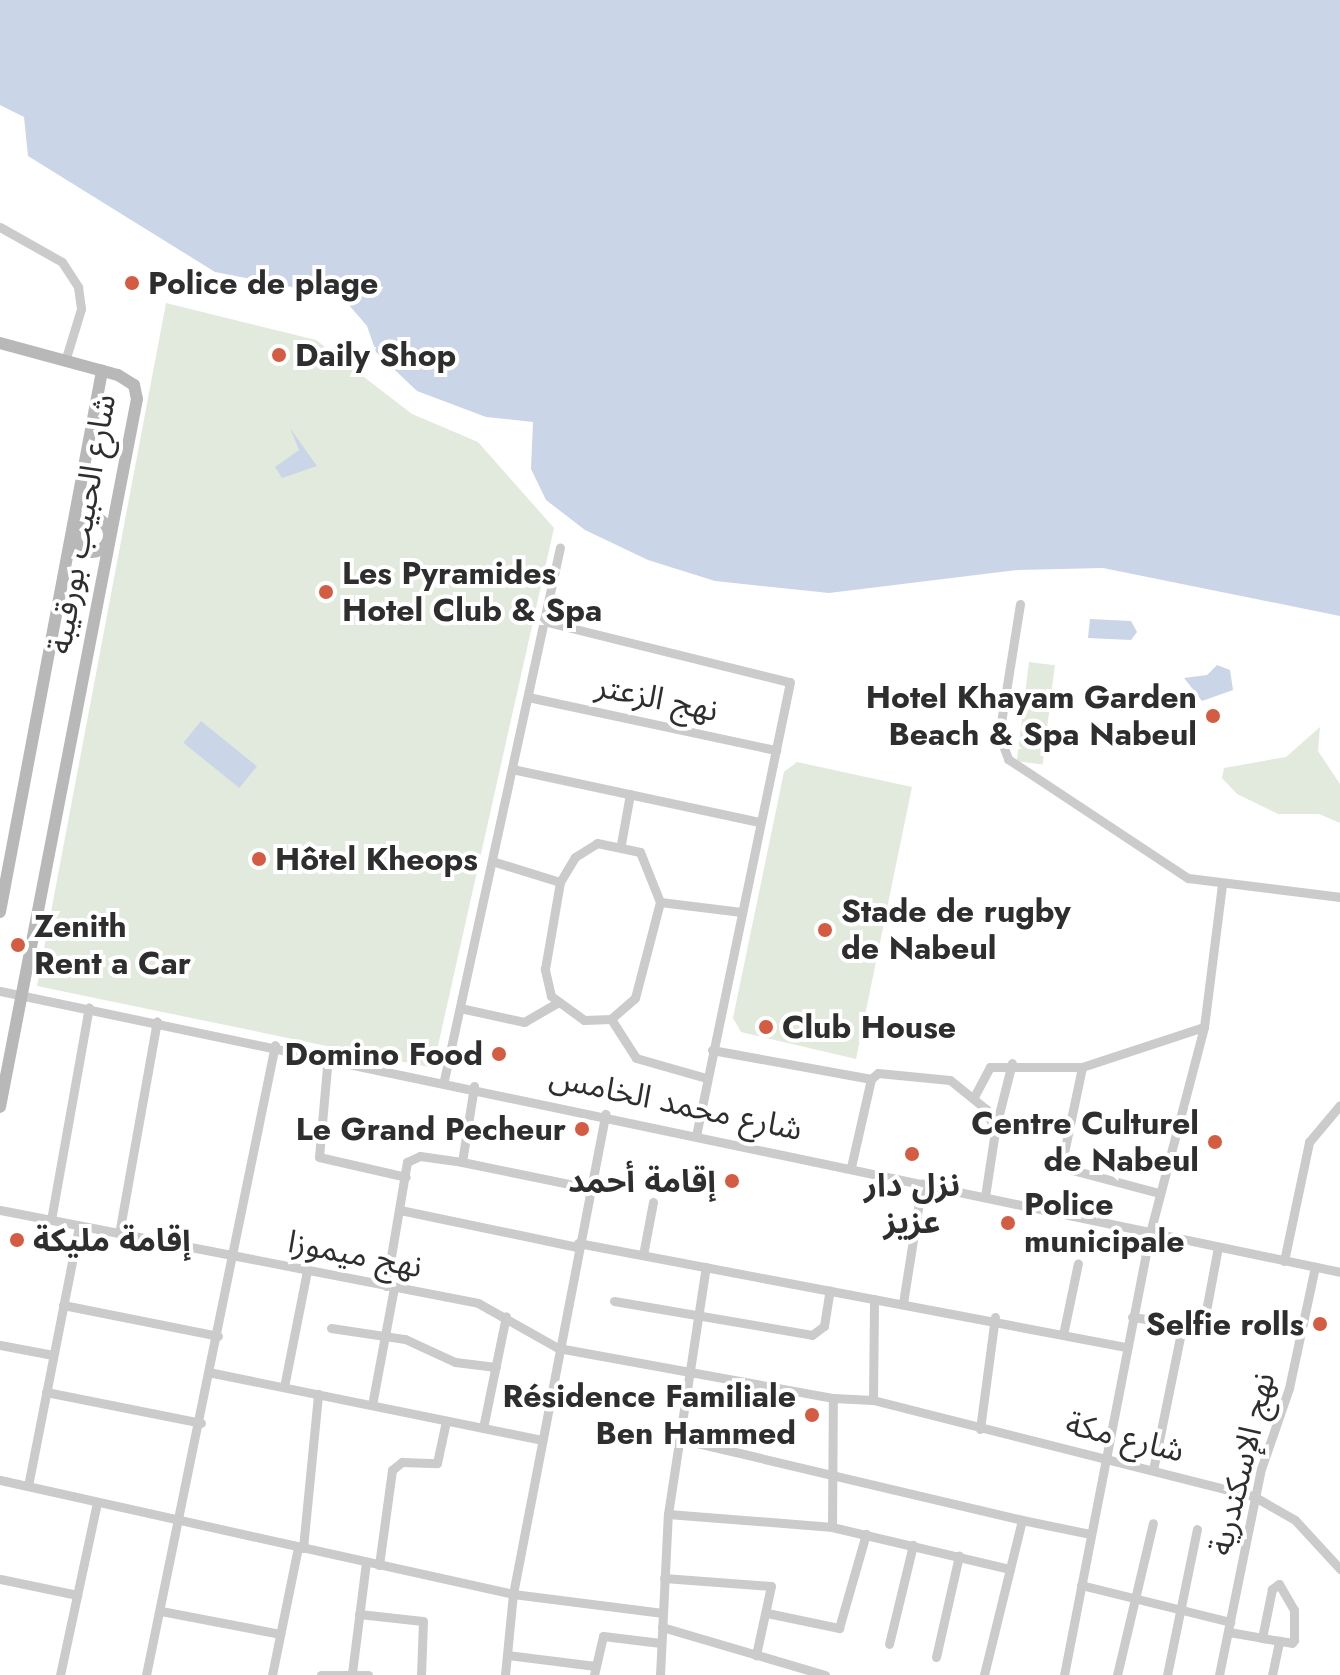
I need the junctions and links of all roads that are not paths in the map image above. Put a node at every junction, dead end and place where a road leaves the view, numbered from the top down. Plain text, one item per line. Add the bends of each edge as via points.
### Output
1 (0, 227) edge
2 (0, 343) edge
3 (65, 361) junction
4 (102, 371) junction
5 (74, 532) junction
6 (109, 538) junction
7 (560, 547) dead end
8 (1020, 604) dead end
9 (543, 621) junction
10 (528, 697) junction
11 (776, 750) junction
12 (512, 769) junction
13 (630, 794) junction
14 (760, 822) junction
15 (621, 844) junction
16 (492, 861) junction
17 (560, 882) junction
18 (1222, 884) junction
19 (1340, 897) edge
20 (660, 902) junction
21 (0, 912) edge
22 (741, 912) junction
23 (0, 991) edge
24 (21, 995) junction
25 (557, 1003) junction
26 (89, 1007) junction
27 (460, 1008) junction
28 (611, 1019) junction
29 (157, 1021) junction
30 (1204, 1027) junction
31 (275, 1045) junction
32 (712, 1050) junction
33 (328, 1056) junction
34 (1012, 1063) junction
35 (1082, 1067) junction
36 (706, 1078) junction
37 (871, 1079) junction
38 (444, 1080) junction
39 (474, 1086) junction
40 (974, 1097) junction
41 (1340, 1105) edge
42 (0, 1107) edge
43 (605, 1114) junction
44 (995, 1131) junction
45 (697, 1133) junction
46 (462, 1162) junction
47 (851, 1167) junction
48 (406, 1177) junction
49 (922, 1183) junction
50 (589, 1188) junction
51 (1159, 1193) junction
52 (985, 1196) junction
53 (653, 1202) dead end
54 (0, 1210) edge
55 (400, 1210) junction
56 (51, 1220) junction
57 (79, 1226) junction
58 (1150, 1233) junction
59 (119, 1234) junction
60 (578, 1245) junction
61 (1218, 1247) junction
62 (643, 1255) junction
63 (237, 1258) junction
64 (1284, 1261) junction
65 (1078, 1263) dead end
66 (706, 1267) junction
67 (1315, 1267) junction
68 (307, 1271) junction
69 (1340, 1272) edge
70 (390, 1287) junction
71 (830, 1290) junction
72 (874, 1299) junction
73 (614, 1301) dead end
74 (903, 1303) junction
75 (63, 1305) junction
76 (699, 1314) junction
77 (506, 1316) junction
78 (995, 1317) junction
79 (1132, 1317) junction
80 (1182, 1327) junction
81 (331, 1328) dead end
82 (1064, 1330) junction
83 (386, 1335) junction
84 (218, 1336) junction
85 (0, 1345) edge
86 (1126, 1347) junction
87 (558, 1348) junction
88 (53, 1355) junction
89 (496, 1367) junction
90 (213, 1373) junction
91 (690, 1375) junction
92 (284, 1387) junction
93 (46, 1392) junction
94 (318, 1394) junction
95 (833, 1398) junction
96 (873, 1400) junction
97 (372, 1405) junction
98 (446, 1421) junction
99 (201, 1423) junction
100 (483, 1428) junction
101 (980, 1429) junction
102 (680, 1439) junction
103 (541, 1440) junction
104 (1108, 1459) junction
105 (1153, 1470) junction
106 (836, 1473) junction
107 (0, 1480) edge
108 (28, 1486) junction
109 (1255, 1497) junction
110 (97, 1502) junction
111 (668, 1514) junction
112 (1022, 1520) junction
113 (182, 1522) junction
114 (1153, 1523) dead end
115 (832, 1527) junction
116 (1197, 1529) dead end
117 (866, 1534) junction
118 (1090, 1534) junction
119 (913, 1545) junction
120 (301, 1548) junction
121 (959, 1556) junction
122 (366, 1562) junction
123 (379, 1565) junction
124 (1010, 1569) junction
125 (1340, 1569) edge
126 (664, 1578) junction
127 (0, 1579) edge
128 (1081, 1585) junction
129 (513, 1594) junction
130 (77, 1595) junction
131 (1137, 1599) junction
132 (1182, 1610) junction
133 (161, 1611) junction
134 (663, 1613) junction
135 (767, 1613) junction
136 (359, 1614) junction
137 (662, 1627) junction
138 (1230, 1627) junction
139 (280, 1634) junction
140 (1262, 1638) junction
141 (1279, 1641) junction
142 (661, 1643) junction
143 (889, 1644) dead end
144 (507, 1655) junction
145 (756, 1655) junction
146 (936, 1657) dead end
147 (595, 1670) edge
148 (352, 1673) junction
149 (60, 1675) edge
150 (146, 1675) edge
151 (272, 1675) edge
152 (321, 1675) edge
153 (368, 1675) edge
154 (421, 1675) edge
155 (505, 1675) edge
156 (660, 1675) edge
157 (825, 1675) edge
158 (984, 1675) edge
159 (1064, 1675) edge
160 (1117, 1675) edge
161 (1167, 1675) edge
162 (1219, 1675) edge
163 (1272, 1675) edge

1 - 3 street via 62,262 78,287 81,309
2 - 3 street
3 - 4 street
4 - 5 street, شارع الحبيب بورقيبة
4 - 6 street, شارع الحبيب بورقيبة via 128,380 136,393
5 - 6 street via 94,518
5 - 6 street via 89,552
5 - 21 street, شارع الحبيب بورقيبة
6 - 24 street, شارع الحبيب بورقيبة
7 - 9 street
8 - 18 street via 999,735 1002,753 1153,861
9 - 10 street
9 - 11 street, نهج الزعتر via 783,679 791,686
10 - 11 street, نهج الزعتر
10 - 12 street
11 - 14 street
12 - 13 street
12 - 16 street
13 - 14 street
13 - 15 street
14 - 22 street
15 - 17 street via 584,849
15 - 20 street via 647,861
16 - 17 street
16 - 27 street
17 - 25 street via 545,969
18 - 19 street
18 - 30 street
20 - 22 street
20 - 28 street via 635,998
22 - 32 street
23 - 24 street, شارع محمد الخامس
24 - 26 street, شارع محمد الخامس
24 - 42 street, شارع الحبيب بورقيبة
25 - 27 street via 524,1022
25 - 28 street via 584,1020
26 - 29 street, شارع محمد الخامس
26 - 56 street
27 - 38 street
28 - 36 street via 636,1058
29 - 31 street, شارع محمد الخامس
29 - 59 street
30 - 35 street
30 - 51 street
31 - 33 street, شارع محمد الخامس
31 - 63 street
32 - 36 street
32 - 37 street
33 - 38 street, شارع محمد الخامس
33 - 48 street via 319,1157
34 - 35 street
34 - 40 street via 990,1067
34 - 44 street
35 - 51 street via 1061,1167
36 - 45 street
37 - 40 street via 878,1073 950,1080
37 - 47 street
38 - 39 street, شارع محمد الخامس
39 - 43 street, شارع محمد الخامس
39 - 46 street
40 - 44 street
41 - 64 street via 1309,1142
43 - 45 street, شارع محمد الخامس
43 - 50 street
44 - 52 street
45 - 47 street, شارع محمد الخامس
46 - 48 street via 414,1156
46 - 50 street
47 - 49 street, شارع محمد الخامس
48 - 55 street
49 - 52 street, شارع محمد الخامس
49 - 74 street
50 - 60 street
51 - 58 street
52 - 58 street, شارع محمد الخامس
53 - 62 street
54 - 56 street, نهج ميموزا
55 - 60 street
55 - 70 street
56 - 57 street, نهج ميموزا
57 - 59 street, نهج ميموزا
57 - 75 street
58 - 61 street, شارع محمد الخامس
58 - 79 street
59 - 63 street, نهج ميموزا
60 - 62 street
60 - 87 street
61 - 64 street, شارع محمد الخامس
61 - 80 street via 1205,1323
62 - 66 street
63 - 68 street, نهج ميموزا
63 - 84 street
64 - 67 street, شارع محمد الخامس
65 - 82 street
66 - 71 street
66 - 76 street
67 - 69 street, شارع محمد الخامس
67 - 109 street, نهج الإسكندرية via 1289,1388
68 - 70 street, نهج ميموزا
68 - 92 street
70 - 77 street, نهج ميموزا via 478,1303
70 - 83 street
71 - 72 street
71 - 76 street via 824,1326 812,1335
72 - 74 street
72 - 96 street
73 - 76 street
74 - 78 street
75 - 84 street
75 - 88 street
76 - 91 street
77 - 87 street, نهج ميموزا
77 - 89 street
78 - 82 street
78 - 101 street
79 - 80 street
79 - 86 street
80 - 105 street
81 - 83 street
82 - 86 street
83 - 89 street via 455,1362
83 - 97 street
84 - 90 street
85 - 88 street
86 - 104 street
87 - 91 street, نهج ميموزا
87 - 103 street
88 - 93 street
89 - 100 street
90 - 92 street
90 - 99 street
91 - 95 street, نهج ميموزا
91 - 102 street
92 - 94 street
93 - 99 street
93 - 108 street
94 - 97 street
94 - 120 street
95 - 96 street, شارع مكة
95 - 106 street
96 - 101 street, شارع مكة
97 - 98 street
98 - 100 street
98 - 123 street via 437,1463 402,1462 392,1470
99 - 113 street
100 - 103 street
101 - 104 street, شارع مكة
102 - 106 street
102 - 111 street
103 - 129 street
104 - 105 street, شارع مكة
104 - 118 street
105 - 109 street, شارع مكة
106 - 112 street
106 - 115 street
107 - 108 street
108 - 110 street
109 - 125 street, شارع مكة via 1295,1520
109 - 138 street, نهج الإسكندرية
110 - 113 street
110 - 130 street
111 - 115 street
111 - 126 street
112 - 118 street
112 - 124 street
113 - 120 street
113 - 133 street
114 - 131 street
115 - 117 street
116 - 132 street
117 - 119 street
117 - 135 street via 839,1628
118 - 128 street
119 - 121 street
119 - 143 street
120 - 122 street
120 - 139 street
121 - 124 street
121 - 146 street
122 - 123 street
122 - 136 street
123 - 129 street
124 - 158 street
126 - 134 street
126 - 135 street via 769,1584
127 - 130 street
128 - 131 street
128 - 159 street
129 - 134 street
129 - 144 street
130 - 149 street
131 - 132 street
131 - 160 street
132 - 138 street
132 - 161 street
133 - 139 street
133 - 150 street
134 - 137 street
135 - 145 street
136 - 148 street
136 - 154 street via 423,1621
137 - 142 street
137 - 145 street
138 - 140 street
138 - 162 street, نهج الإسكندرية
139 - 151 street
140 - 141 street
140 - 141 street via 1272,1589 1279,1584 1297,1626 1294,1640
141 - 163 street
142 - 147 street via 603,1636
142 - 156 street
144 - 147 street
144 - 155 street
145 - 157 street
148 - 152 street
148 - 153 street

